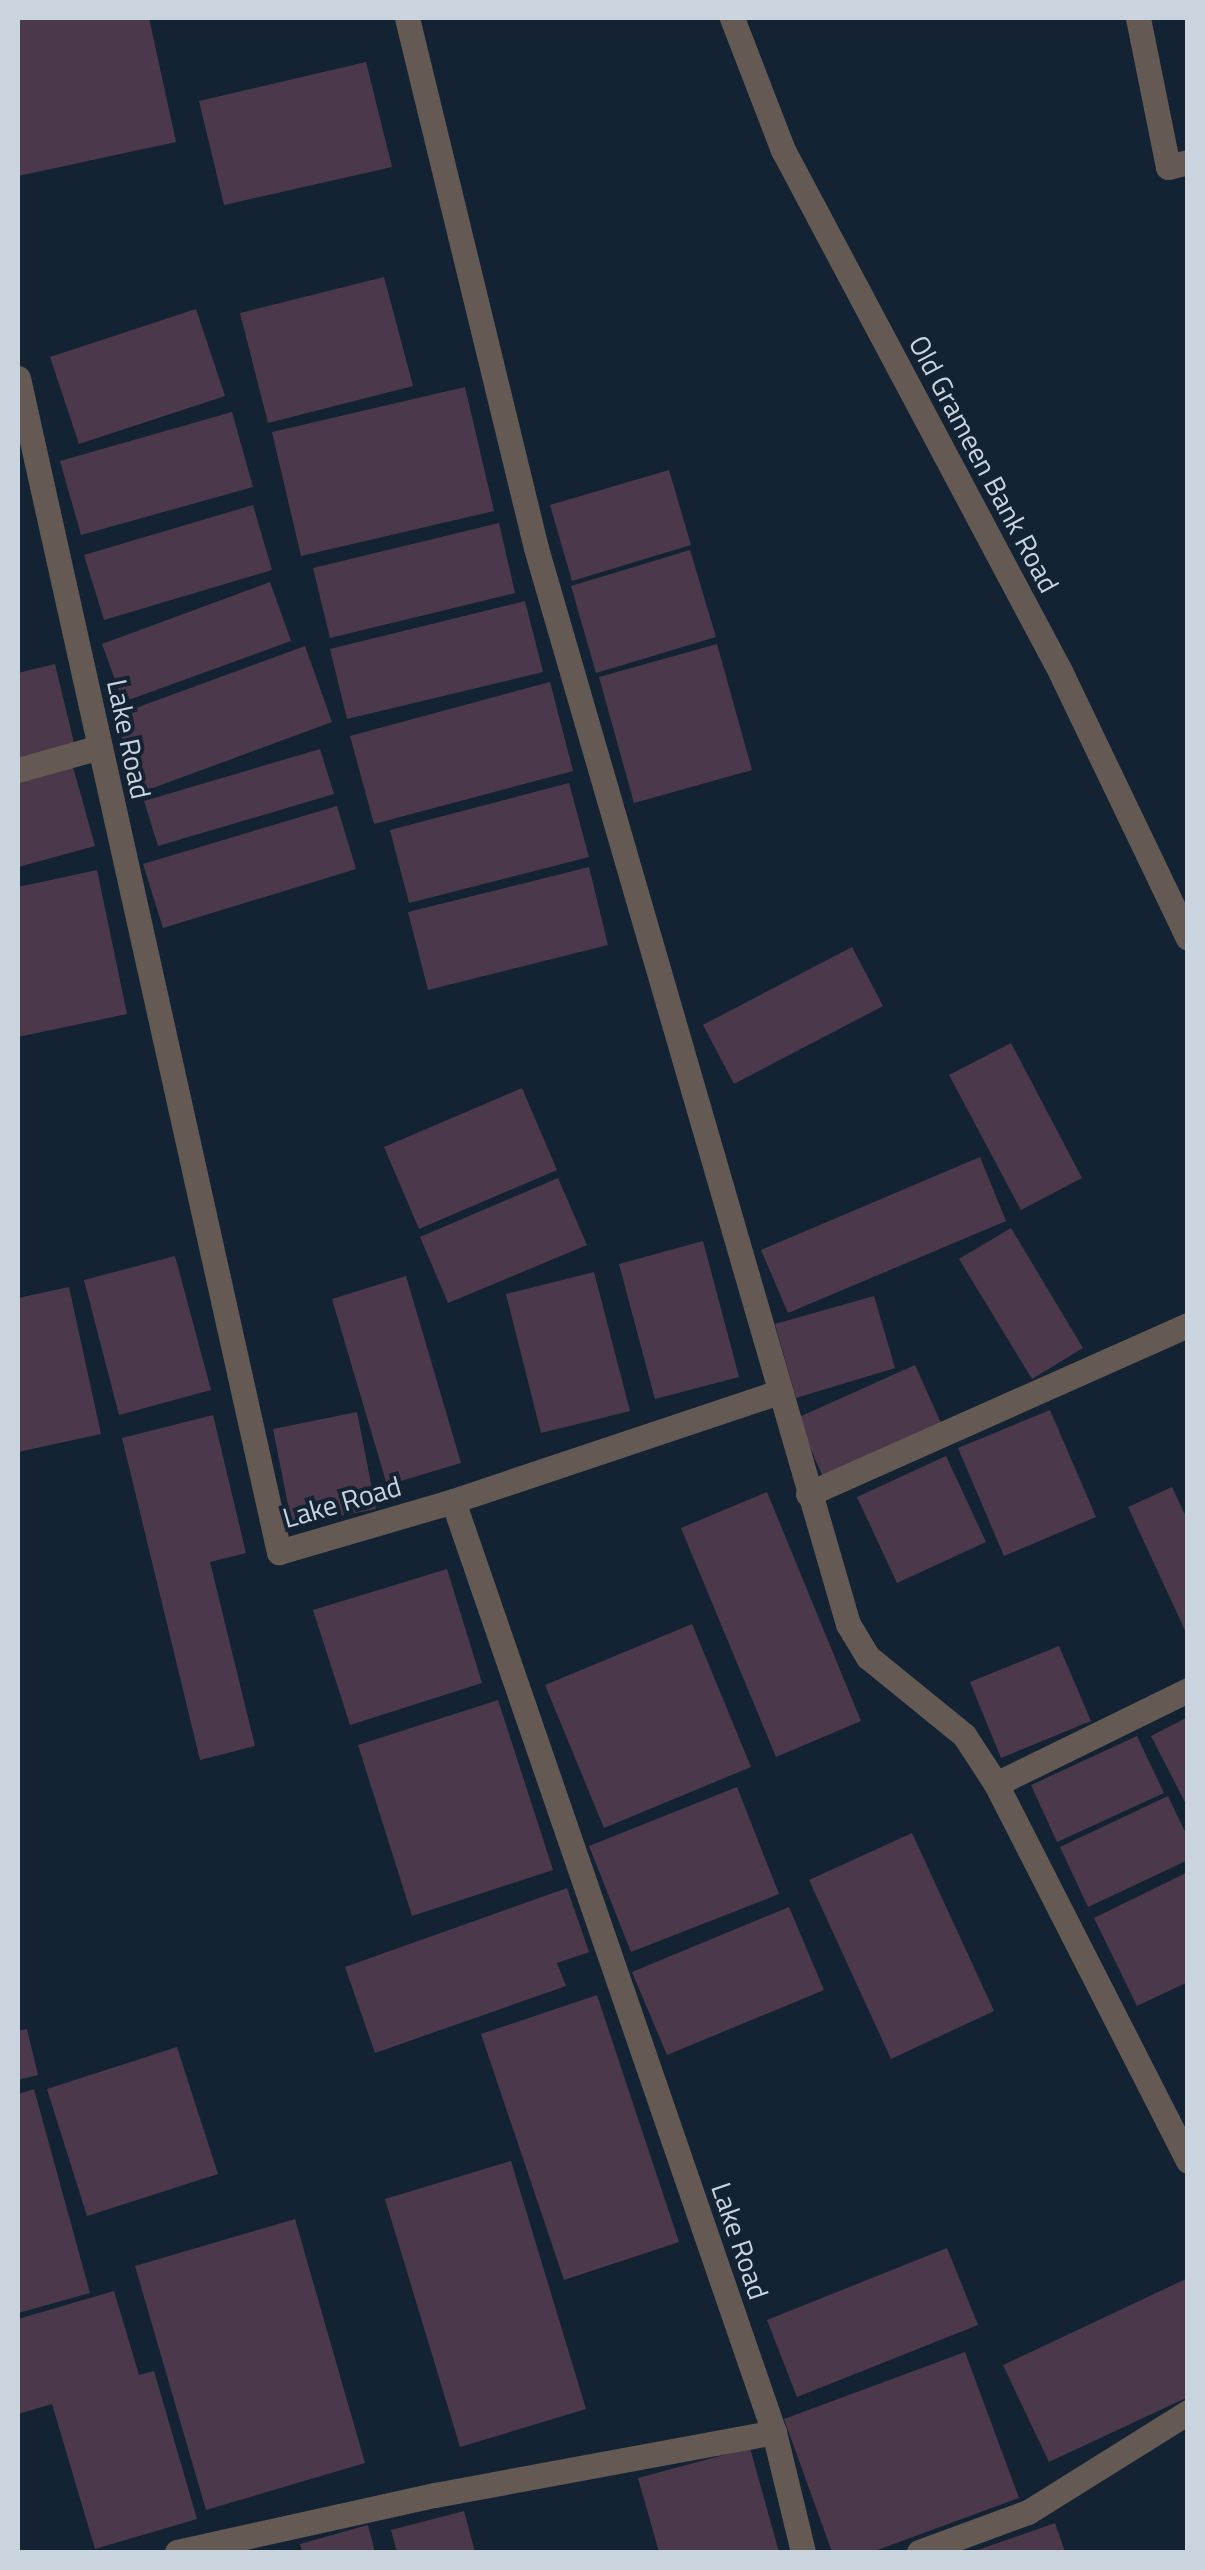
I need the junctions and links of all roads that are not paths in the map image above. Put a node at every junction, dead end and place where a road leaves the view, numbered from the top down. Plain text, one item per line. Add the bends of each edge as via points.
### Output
1 (406, 18) edge
2 (732, 18) edge
3 (1138, 18) edge
4 (1188, 162) edge
5 (18, 378) edge
6 (100, 747) junction
7 (18, 770) edge
8 (1188, 938) edge
9 (1188, 1325) edge
10 (776, 1393) junction
11 (808, 1494) junction
12 (453, 1501) junction
13 (1188, 1690) edge
14 (996, 1784) junction
15 (1188, 2161) edge
16 (1188, 2412) edge
17 (774, 2432) junction
18 (177, 2552) edge
19 (803, 2552) edge
20 (919, 2552) edge

1 - 10 street via 536,548
2 - 8 street, Old Grameen Bank Road via 783,150 1060,671
3 - 4 street via 1168,167
5 - 6 street, Lake Road
6 - 7 street
6 - 12 street, Lake Road via 279,1552
9 - 11 street
10 - 11 street
10 - 12 street
11 - 14 street via 848,1624 868,1657 964,1735
12 - 17 street, Lake Road
13 - 14 street
14 - 15 street
16 - 20 street via 1028,2512
17 - 18 street via 435,2495
17 - 19 street, Lake Road

